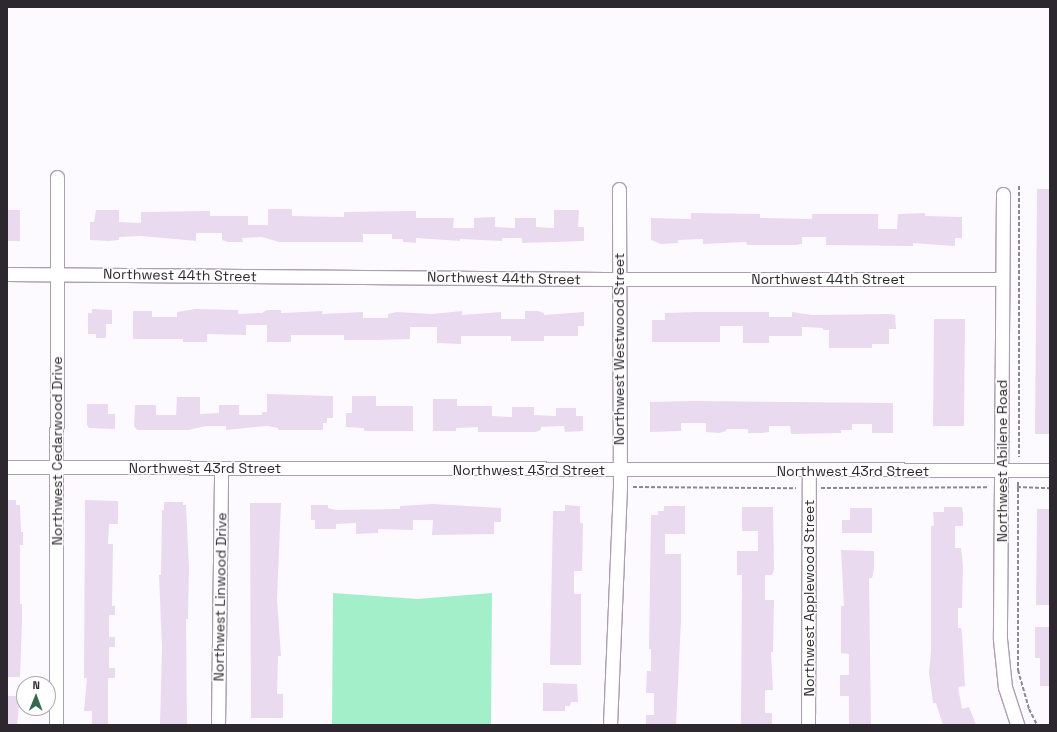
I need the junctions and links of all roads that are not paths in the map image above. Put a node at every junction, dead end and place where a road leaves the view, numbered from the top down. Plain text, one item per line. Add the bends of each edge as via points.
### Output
1 (57, 177) dead end
2 (619, 189) dead end
3 (1003, 194) dead end
4 (7, 274) edge
5 (58, 274) junction
6 (620, 279) junction
7 (1002, 279) junction
8 (7, 467) edge
9 (57, 467) junction
10 (221, 468) junction
11 (619, 470) junction
12 (1002, 470) junction
13 (1050, 470) edge
14 (810, 471) junction
15 (56, 725) edge
16 (218, 725) edge
17 (610, 725) edge
18 (808, 725) edge
19 (1017, 725) edge

1 - 5 street, Northwest Cedarwood Drive
2 - 6 street, Northwest Westwood Street
3 - 7 street, Northwest Abilene Road
4 - 5 street, Northwest 44th Street
5 - 6 street, Northwest 44th Street
5 - 9 street, Northwest Cedarwood Drive
6 - 7 street, Northwest 44th Street
6 - 11 street, Northwest Westwood Street
7 - 12 street, Northwest Abilene Road
8 - 9 street, Northwest 43rd Street
9 - 10 street, Northwest 43rd Street
9 - 15 street, Northwest Cedarwood Drive
10 - 11 street, Northwest 43rd Street
10 - 16 street, Northwest Linwood Drive
11 - 14 street, Northwest 43rd Street
11 - 17 street, Northwest Westwood Street
12 - 13 street, Northwest 43rd Street
12 - 14 street, Northwest 43rd Street
12 - 19 street, Northwest Abilene Road via 1000,639 1005,687
14 - 18 street, Northwest Applewood Street

